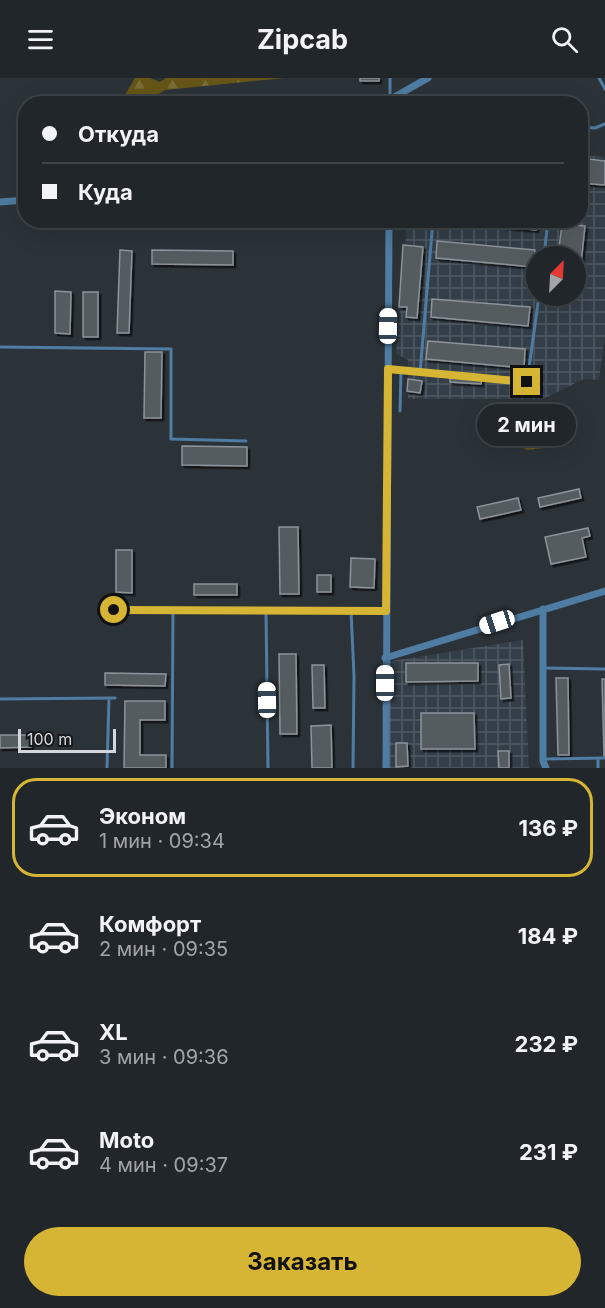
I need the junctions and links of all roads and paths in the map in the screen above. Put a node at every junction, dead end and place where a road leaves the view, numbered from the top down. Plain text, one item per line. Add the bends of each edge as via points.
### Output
1 (390, 78) edge
2 (428, 78) edge
3 (599, 78) edge
4 (605, 89) edge
5 (388, 96) edge
6 (397, 96) edge
7 (605, 124) edge
8 (588, 128) edge
9 (18, 201) edge
10 (0, 202) edge
11 (389, 228) edge
12 (432, 228) edge
13 (547, 228) edge
14 (545, 246) edge
15 (538, 306) edge
16 (0, 347) edge
17 (388, 369) junction
18 (401, 370) junction
19 (420, 373) junction
20 (400, 411) dead end
21 (246, 441) dead end
22 (605, 591) edge
23 (543, 609) junction
24 (114, 610) dead end
25 (173, 610) junction
26 (266, 610) junction
27 (351, 611) junction
28 (386, 611) junction
29 (385, 658) junction
30 (543, 668) junction
31 (605, 669) edge
32 (109, 698) junction
33 (115, 698) dead end
34 (0, 699) edge
35 (598, 758) junction
36 (605, 758) edge
37 (543, 759) junction
38 (107, 768) edge
39 (172, 768) edge
40 (268, 768) edge
41 (353, 768) edge
42 (386, 768) edge
43 (546, 768) edge
44 (598, 768) edge

1 - 5 lane
2 - 6 street
3 - 4 lane
7 - 8 lane
9 - 10 street
11 - 17 street
12 - 19 lane
13 - 14 lane
15 - 19 lane via 527,382
16 - 21 lane via 171,349 171,440
17 - 18 lane
17 - 28 street
18 - 19 lane
18 - 20 lane
22 - 23 street
23 - 29 street
23 - 30 street
24 - 25 lane
25 - 26 lane
25 - 39 lane
26 - 27 lane
26 - 40 lane
27 - 28 lane
27 - 41 lane
28 - 29 street
29 - 42 street
30 - 31 lane
30 - 37 street
32 - 33 lane
32 - 34 lane
32 - 38 lane
35 - 36 lane
35 - 37 lane
35 - 44 lane
37 - 43 street

